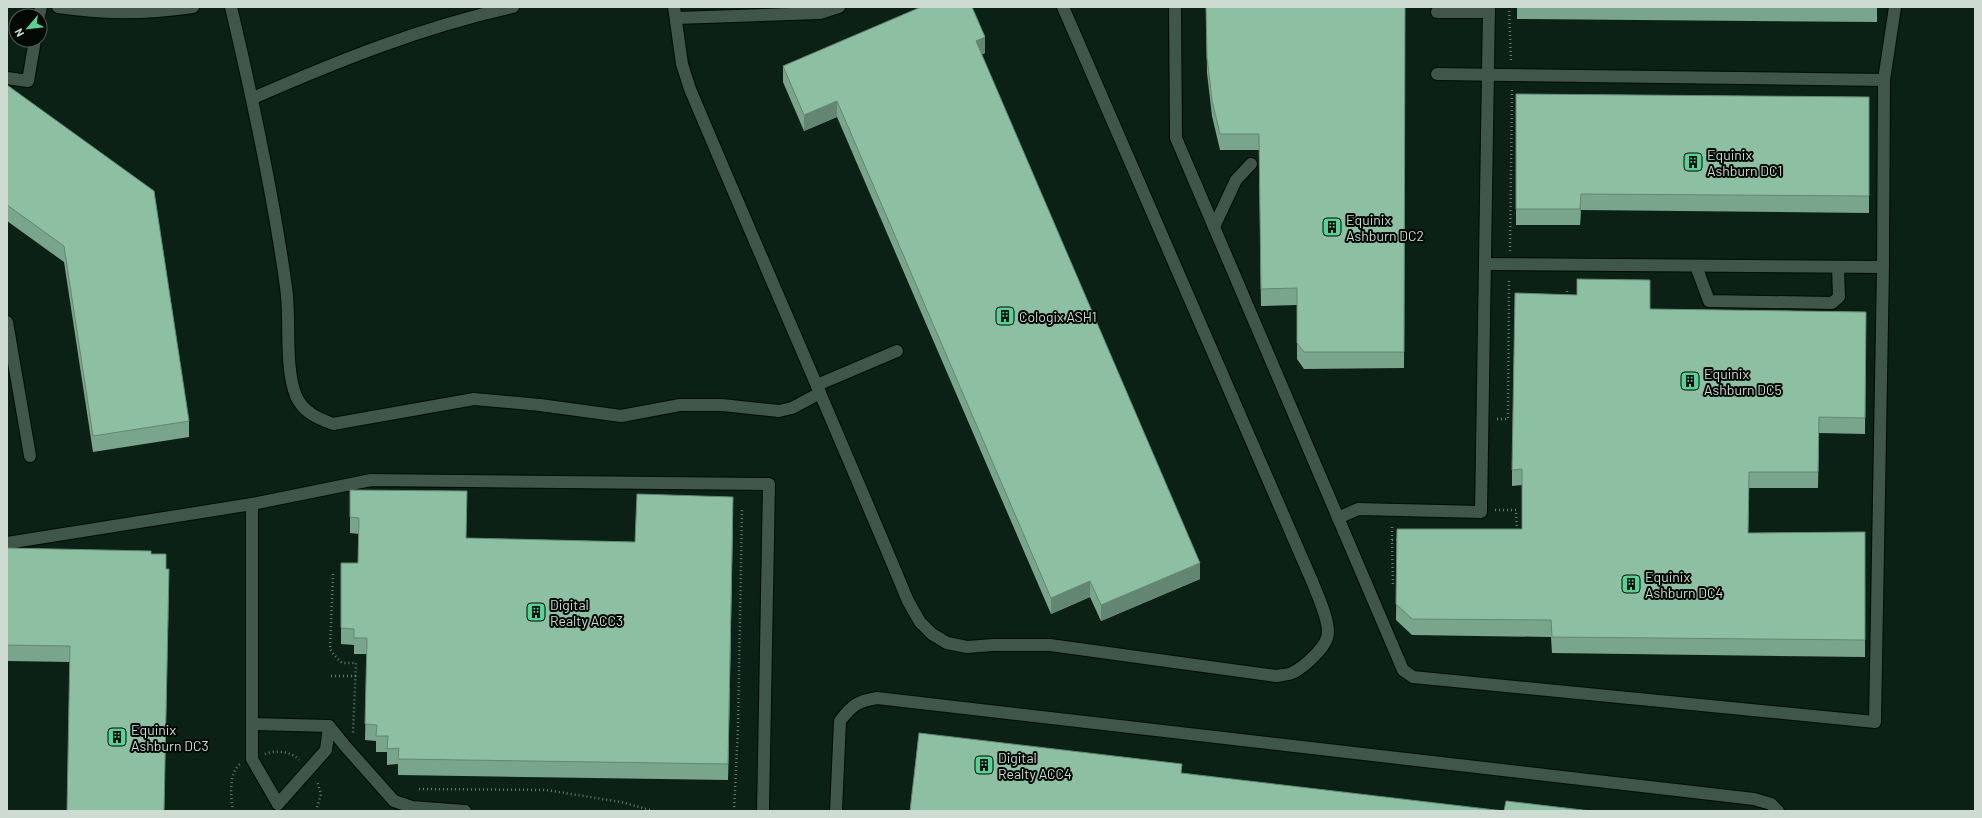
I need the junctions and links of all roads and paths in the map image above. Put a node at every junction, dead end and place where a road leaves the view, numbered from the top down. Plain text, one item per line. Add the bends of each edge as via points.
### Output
1 (58, 7) edge
2 (192, 7) edge
3 (231, 7) edge
4 (513, 7) edge
5 (839, 7) edge
6 (1063, 7) edge
7 (1175, 7) edge
8 (1509, 7) edge
9 (1895, 7) edge
10 (1489, 10) edge
11 (675, 12) edge
12 (1437, 12) dead end
13 (34, 48) edge
14 (1511, 64) dead end
15 (1437, 74) dead end
16 (1488, 74) junction
17 (7, 78) edge
18 (1884, 80) junction
19 (1512, 84) dead end
20 (253, 98) junction
21 (1512, 100) junction
22 (1519, 100) edge
23 (1251, 164) dead end
24 (1214, 227) junction
25 (1485, 264) junction
26 (1510, 264) junction
27 (1696, 266) junction
28 (1838, 267) junction
29 (1883, 267) junction
30 (1567, 290) dead end
31 (1567, 304) edge
32 (7, 322) edge
33 (897, 351) dead end
34 (818, 389) junction
35 (1491, 419) dead end
36 (30, 456) dead end
37 (252, 504) junction
38 (742, 510) dead end
39 (1491, 510) dead end
40 (1338, 518) junction
41 (1517, 533) edge
42 (1406, 540) edge
43 (7, 544) edge
44 (333, 574) dead end
45 (1393, 584) dead end
46 (330, 676) dead end
47 (356, 676) junction
48 (252, 724) junction
49 (329, 726) junction
50 (343, 743) junction
51 (315, 778) dead end
52 (419, 790) dead end
53 (278, 807) edge
54 (316, 811) edge
55 (465, 811) edge
56 (654, 811) edge
57 (734, 811) edge
58 (763, 811) edge
59 (836, 811) edge
60 (1778, 811) edge

1 - 2 street via 120,13
3 - 20 street
4 - 20 street via 404,37 335,62
5 - 11 street via 820,13
6 - 34 street via 1312,581 1326,622 1327,638 1316,655 1303,666 1291,673 1276,676 1050,645 967,647 947,643 932,634 920,622 908,601
7 - 24 street via 1176,138
8 - 14 path
9 - 18 street
10 - 12 street
10 - 16 street
11 - 34 street via 682,64 690,89
13 - 17 street via 28,81
15 - 16 street
16 - 18 street
16 - 25 street
18 - 29 street
19 - 21 path
20 - 34 street via 275,210 289,303 291,382 302,408 317,418 333,424 474,399 621,416 680,405 722,405 779,411 792,408
21 - 22 path
21 - 26 path
23 - 24 street via 1236,180
24 - 40 street
25 - 26 street
25 - 40 street via 1481,512 1358,509
26 - 27 street
26 - 35 path via 1508,420
27 - 28 street
27 - 28 street via 1709,301 1832,303 1838,297
28 - 29 street
29 - 40 street via 1875,722 1413,677 1403,670
30 - 31 path
32 - 36 street
33 - 34 street
37 - 43 street
37 - 48 street
37 - 58 street via 371,480 769,484
38 - 57 path
39 - 41 path via 1516,510
42 - 45 path via 1392,540
44 - 47 path via 330,649 342,662 356,663
46 - 47 path
47 - 50 path via 354,732
48 - 49 street
48 - 53 street via 252,759
49 - 50 street
49 - 53 street via 326,750
50 - 55 street via 394,801 412,807
51 - 54 path via 320,787
52 - 56 path via 546,790 621,802
59 - 60 street via 840,721 848,709 861,701 877,698 1754,799 1771,804

